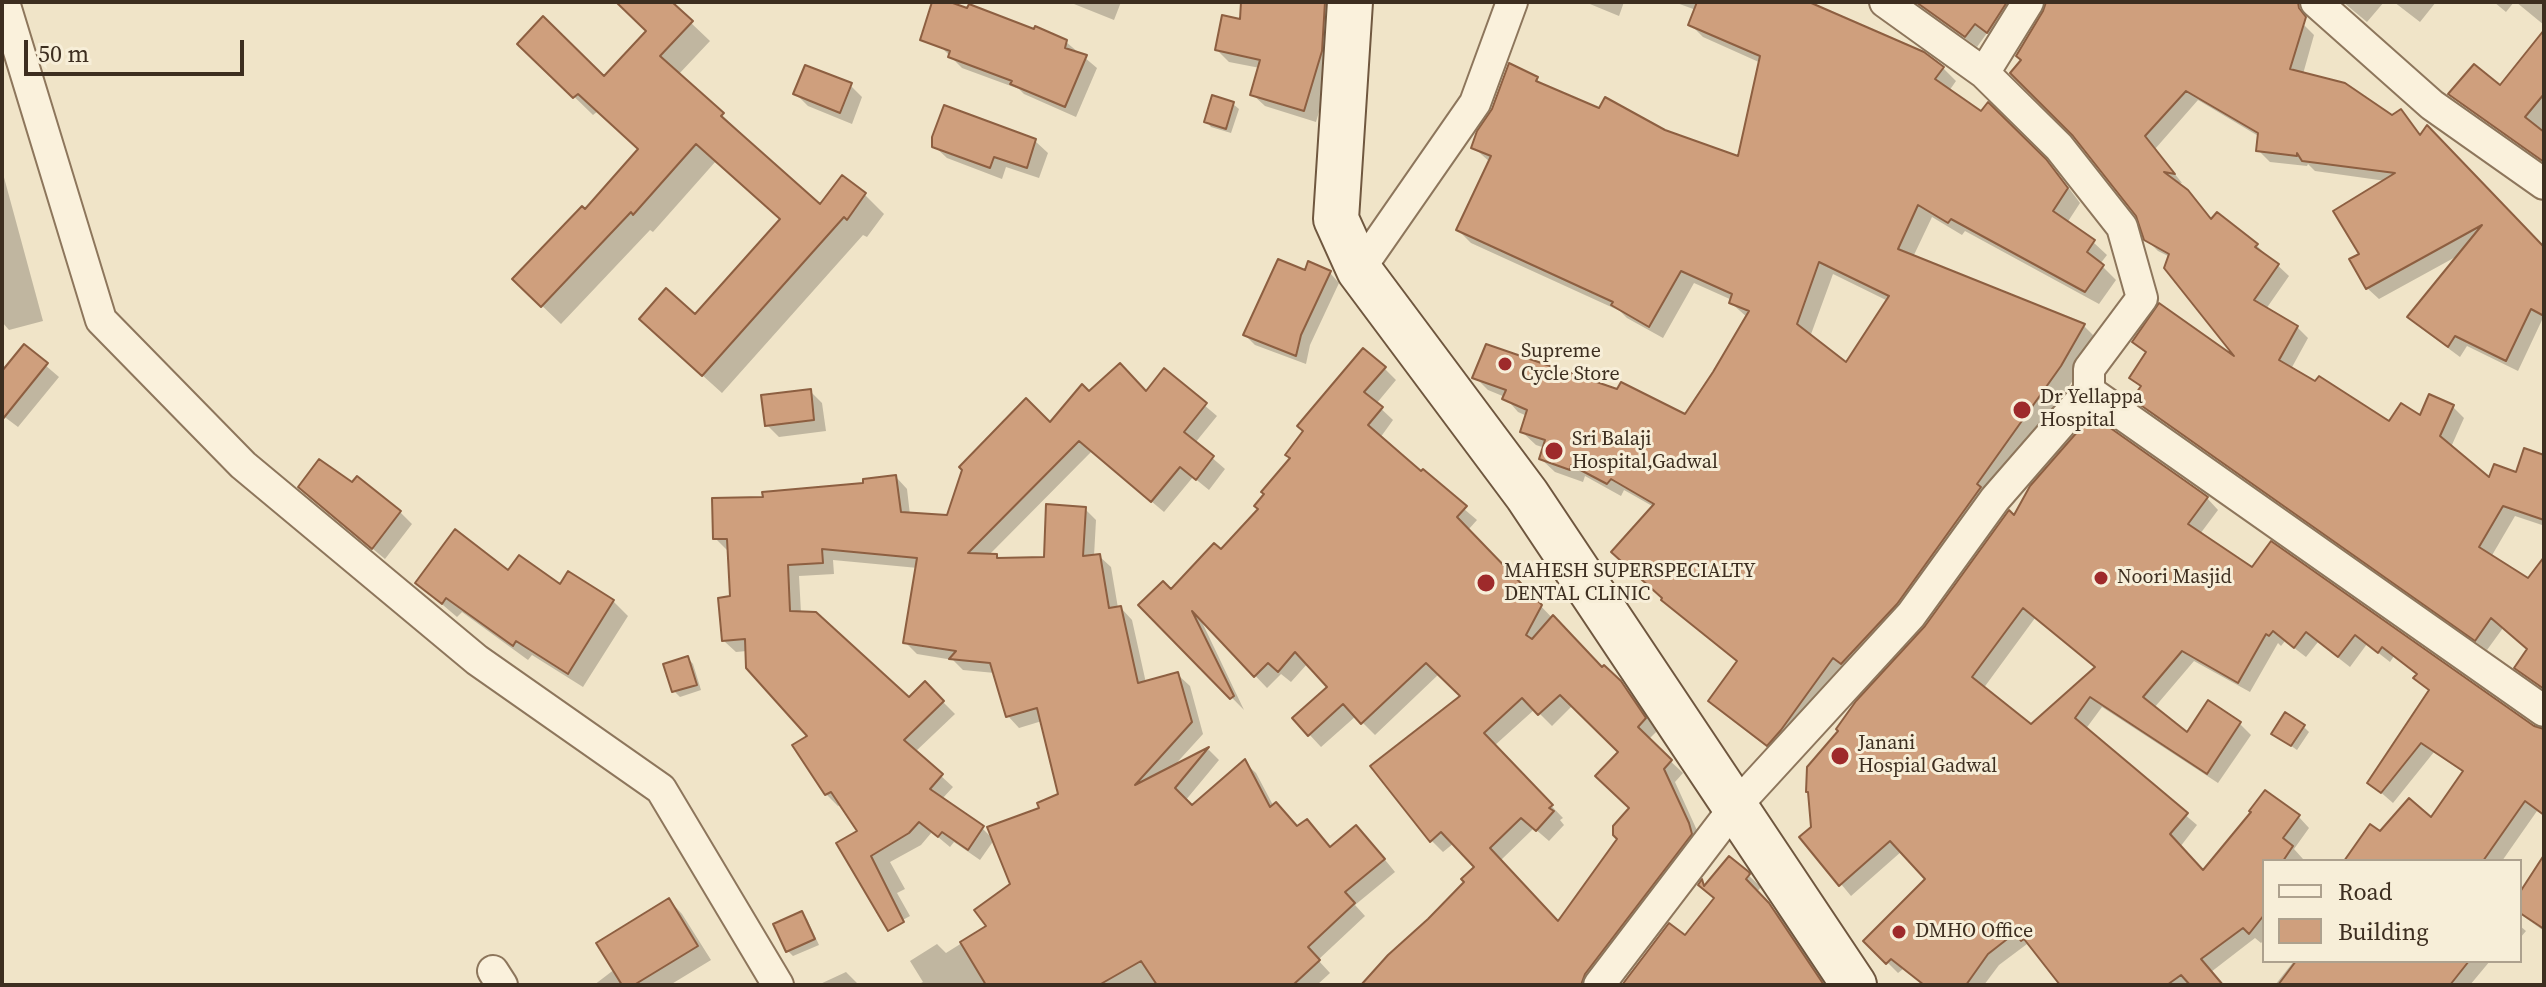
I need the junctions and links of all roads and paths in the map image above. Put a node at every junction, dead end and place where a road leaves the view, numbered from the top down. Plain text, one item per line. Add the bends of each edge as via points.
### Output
1 (4, 2) edge
2 (1350, 2) edge
3 (1512, 2) edge
4 (1885, 2) edge
5 (2028, 2) edge
6 (2316, 2) edge
7 (1984, 73) junction
8 (2544, 184) edge
9 (1359, 270) junction
10 (2089, 391) junction
11 (2544, 711) edge
12 (1734, 808) junction
13 (778, 985) edge
14 (1599, 985) edge
15 (1854, 985) edge

1 - 13 street via 101,320 243,465 477,660 661,789
2 - 9 main road via 1336,219
3 - 9 street via 1475,103
4 - 7 street
5 - 7 street
6 - 8 street via 2432,105
7 - 10 street via 2059,147 2122,227 2142,298 2089,369
9 - 12 main road via 1527,495
10 - 11 street
10 - 12 street via 1995,499 1911,615
12 - 14 street
12 - 15 main road

